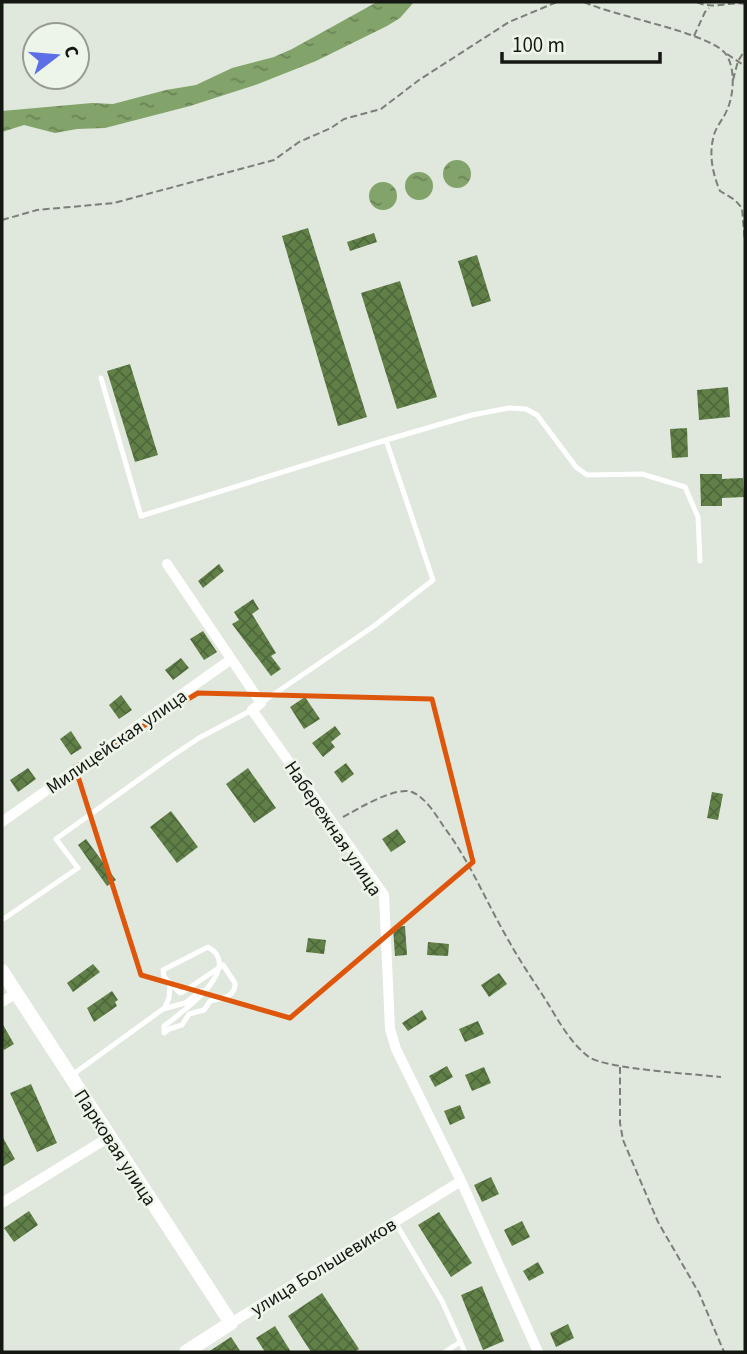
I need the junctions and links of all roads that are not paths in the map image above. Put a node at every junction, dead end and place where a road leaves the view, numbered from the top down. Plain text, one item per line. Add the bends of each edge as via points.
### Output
1 (101, 378) dead end
2 (386, 440) junction
3 (700, 561) dead end
4 (167, 564) dead end
5 (230, 660) junction
6 (256, 707) junction
7 (2, 822) edge
8 (2, 920) edge
9 (221, 966) junction
10 (2, 971) edge
11 (170, 984) junction
12 (208, 985) junction
13 (16, 993) junction
14 (177, 993) junction
15 (2, 1002) edge
16 (185, 1003) junction
17 (163, 1009) junction
18 (70, 1077) junction
19 (109, 1137) junction
20 (461, 1181) junction
21 (2, 1203) edge
22 (395, 1222) junction
23 (231, 1323) junction
24 (460, 1342) junction
25 (186, 1352) edge
26 (445, 1352) edge
27 (465, 1352) edge
28 (538, 1352) edge

1 - 2 lane via 142,516
2 - 3 lane via 472,415 526,409 537,415 587,475 642,474 685,487 698,517
2 - 6 lane via 433,580
4 - 5 street, Набережная улица
5 - 6 street, Набережная улица
5 - 7 street, Милицейская улица
6 - 8 lane via 199,738 56,839 78,868
6 - 20 street, Набережная улица via 384,895 390,1029 402,1064
9 - 11 lane via 210,948 203,948 168,967 163,974
9 - 12 lane
9 - 12 lane via 226,965 236,986 233,992 210,1001 204,1010 189,1014 182,1025 164,1033 163,1026 191,1006
9 - 14 lane
10 - 13 street, Парковая улица
11 - 14 lane
11 - 17 lane
12 - 16 lane
13 - 15 street
13 - 18 street, Парковая улица
14 - 16 lane
16 - 17 lane
17 - 18 lane
18 - 19 street, Парковая улица
19 - 21 street
19 - 23 street, Парковая улица
20 - 22 street, улица Большевиков
20 - 28 street, Набережная улица
22 - 23 street, улица Большевиков
22 - 24 lane via 442,1301
23 - 25 street, улица Большевиков
24 - 26 lane
24 - 27 lane

